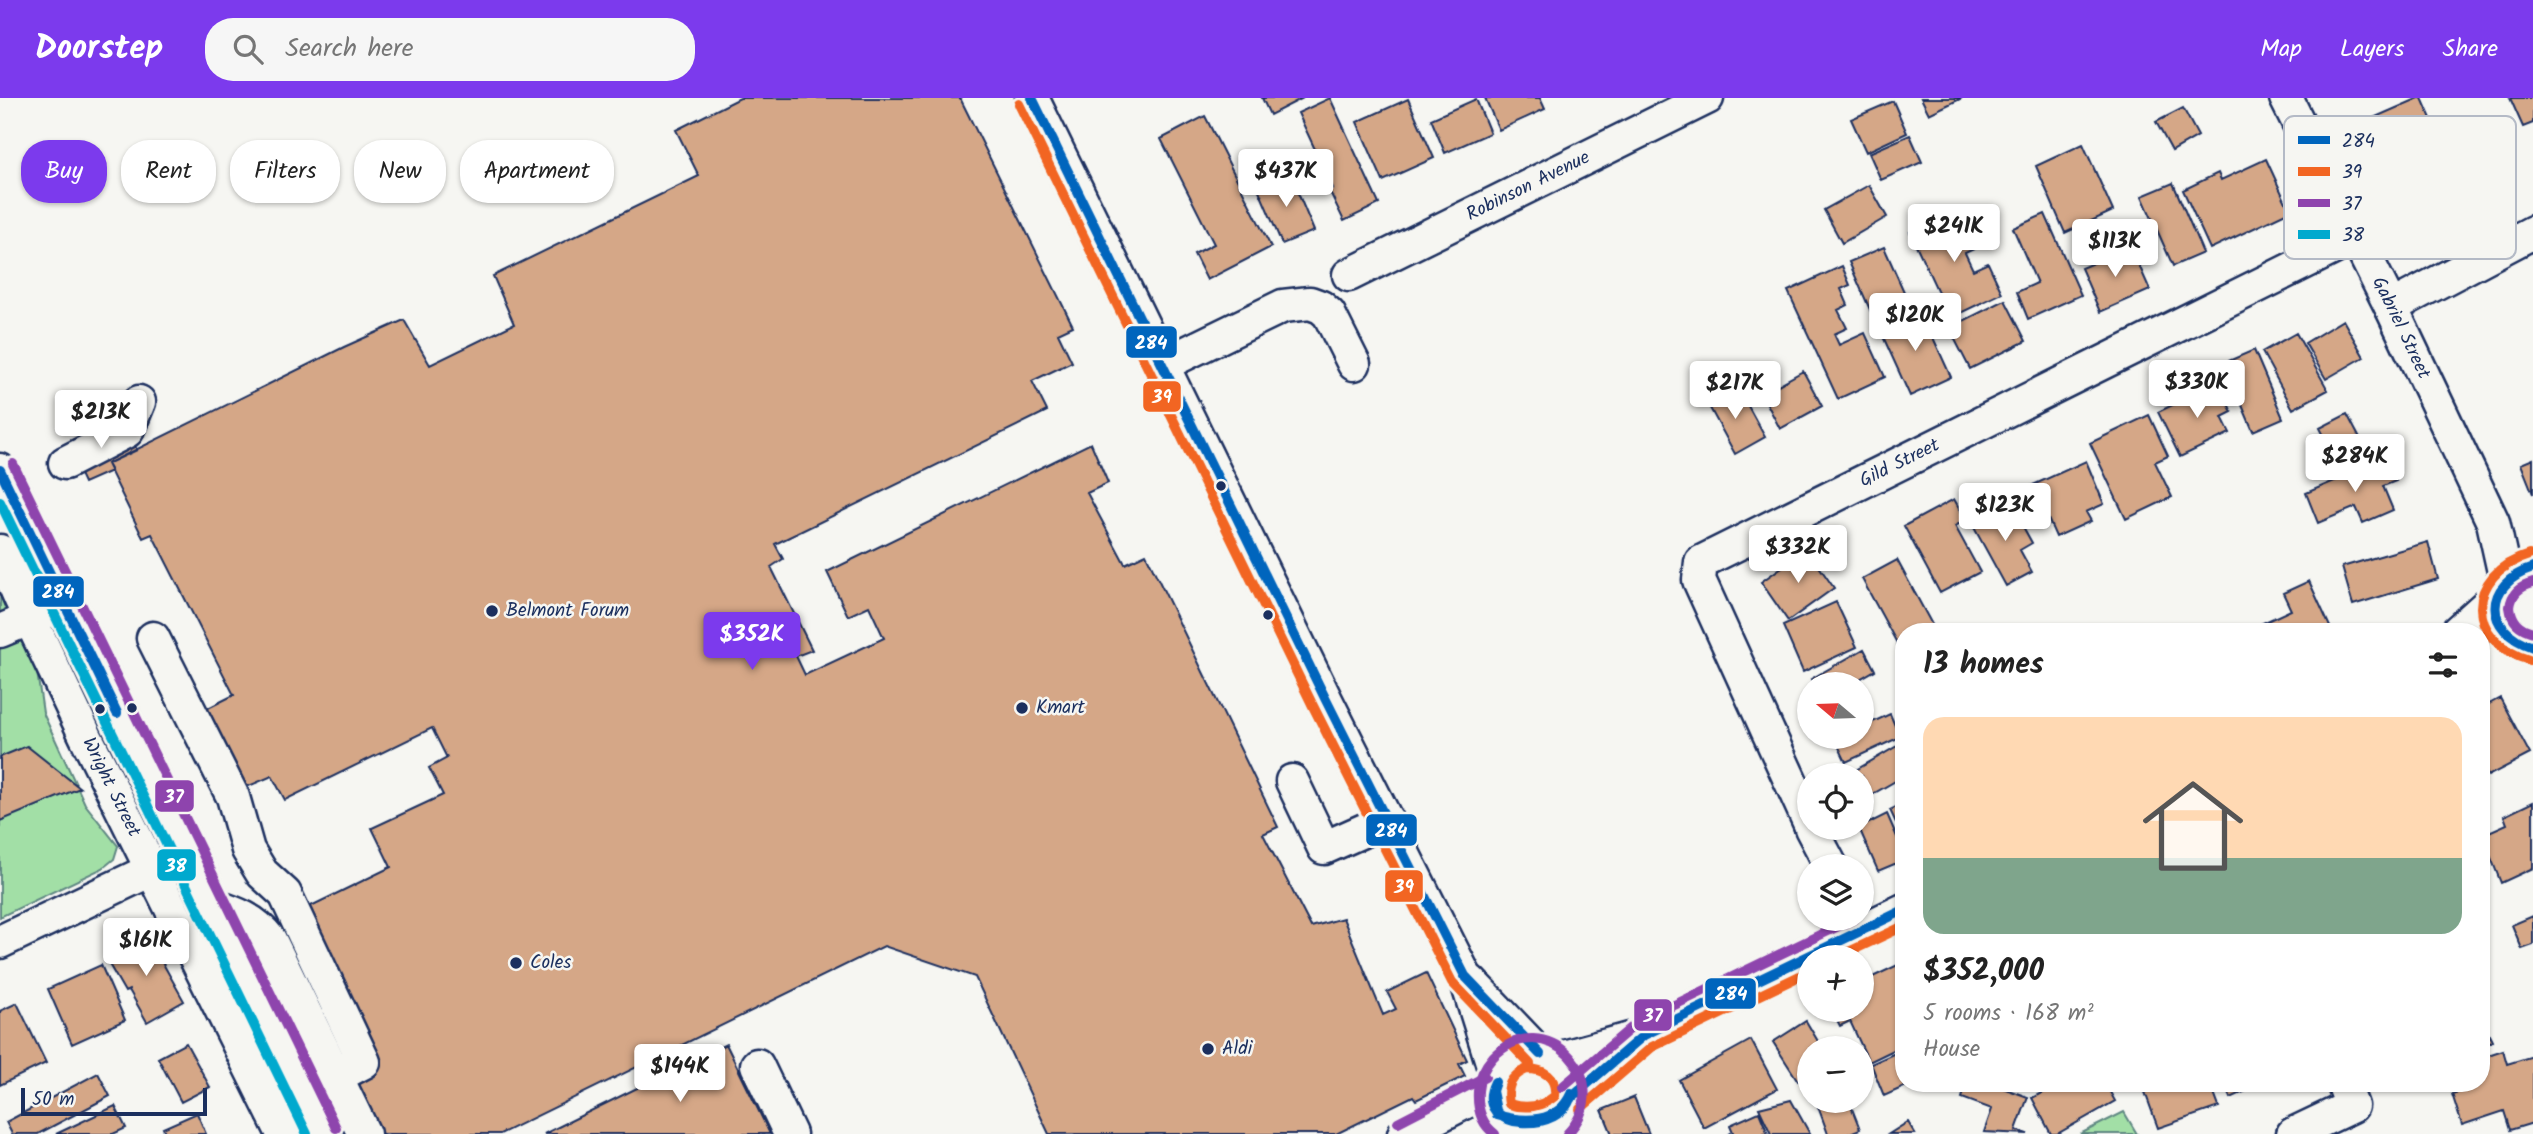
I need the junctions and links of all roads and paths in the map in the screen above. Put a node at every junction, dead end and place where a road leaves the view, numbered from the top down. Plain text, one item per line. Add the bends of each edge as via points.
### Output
1 (1032, 98) edge
2 (1707, 98) edge
3 (2286, 98) edge
4 (2295, 116) edge
5 (2533, 232) edge
6 (2516, 241) edge
7 (2312, 259) edge
8 (2365, 259) edge
9 (2482, 259) edge
10 (1349, 275) dead end
11 (2391, 307) junction
12 (1354, 364) dead end
13 (1164, 365) junction
14 (139, 402) dead end
15 (65, 463) dead end
16 (0, 470) edge
17 (0, 551) edge
18 (2517, 578) edge
19 (60, 593) junction
20 (17, 610) edge
21 (2467, 623) edge
22 (0, 631) edge
23 (153, 638) dead end
24 (2508, 644) edge
25 (1292, 781) dead end
26 (1797, 797) edge
27 (1387, 820) junction
28 (187, 853) junction
29 (152, 871) junction
30 (212, 905) junction
31 (1895, 913) edge
32 (1874, 920) edge
33 (1847, 931) edge
34 (0, 942) edge
35 (1465, 976) junction
36 (1644, 1035) junction
37 (1547, 1057) junction
38 (757, 1065) dead end
39 (1493, 1082) junction
40 (316, 1087) junction
41 (2347, 1092) edge
42 (1572, 1112) edge
43 (1498, 1130) edge
44 (285, 1134) edge
45 (323, 1134) edge
46 (364, 1134) edge
47 (790, 1134) edge
48 (1404, 1134) edge
49 (1537, 1134) edge
50 (2294, 1134) edge

1 - 13 street
2 - 10 street, Robinson Avenue
3 - 4 street, Gabriel Street
5 - 6 street
7 - 26 street, Gild Street via 1701,562 1699,580
8 - 11 street, Gabriel Street
9 - 11 street
11 - 18 street, Gabriel Street
12 - 13 street via 1329,314 1310,303 1283,306
13 - 27 street
14 - 15 street via 127,431
16 - 19 street, Wright Street
17 - 20 street, Wright Street
18 - 21 street
18 - 24 street via 2497,620
19 - 20 street
19 - 28 street, Wright Street
20 - 22 street
20 - 29 street, Wright Street
23 - 40 street via 233,797 248,850 262,873 285,894 364,1062
25 - 27 street via 1324,848
27 - 35 street
28 - 29 street
28 - 30 street, Wright Street
29 - 34 street
29 - 44 street, Wright Street
30 - 40 street, Wright Street
30 - 46 street via 245,916 260,927 277,953
31 - 32 street
33 - 36 street
35 - 37 street
35 - 39 street
36 - 37 street
36 - 42 street
37 - 39 street via 1515,1057 1503,1065
37 - 42 street via 1568,1077
38 - 47 street
39 - 43 street
39 - 48 street
40 - 44 street via 294,1111
40 - 45 street, Wright Street
41 - 50 street via 2352,1106
42 - 49 street
43 - 49 street

